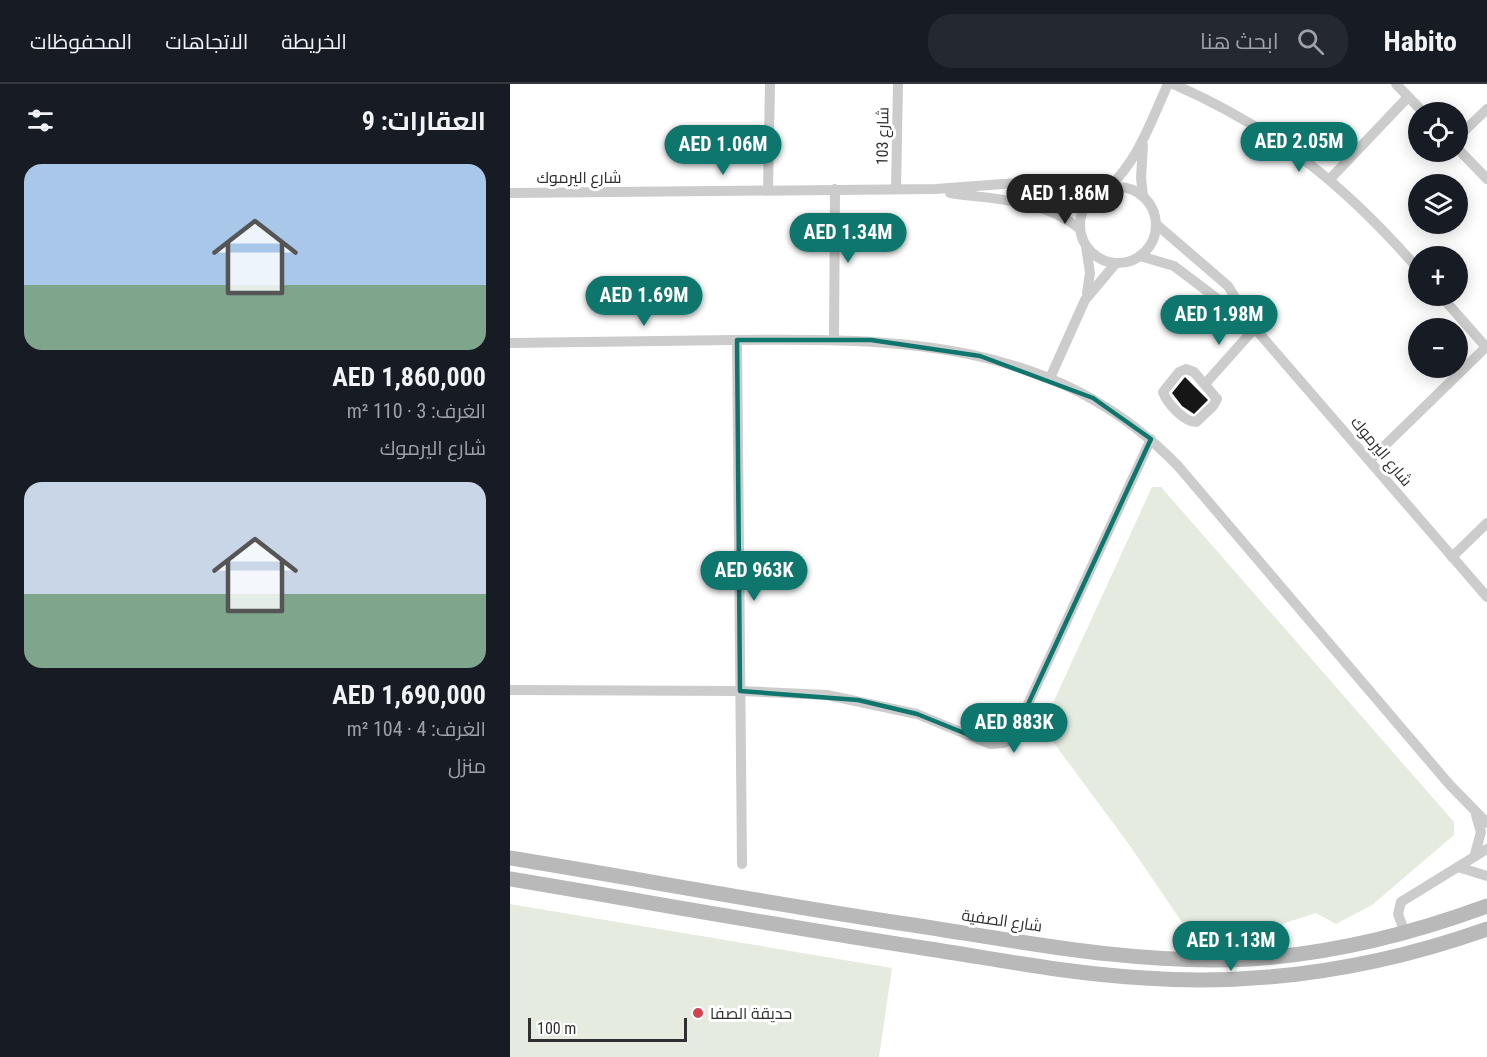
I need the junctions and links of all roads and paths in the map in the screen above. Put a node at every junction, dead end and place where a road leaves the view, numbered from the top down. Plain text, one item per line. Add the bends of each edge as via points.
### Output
1 (770, 84) edge
2 (898, 84) edge
3 (1168, 84) edge
4 (1173, 84) edge
5 (1396, 84) edge
6 (1408, 97) junction
7 (1413, 102) edge
8 (1487, 109) edge
9 (1468, 127) edge
10 (1143, 139) junction
11 (1468, 160) edge
12 (1487, 178) edge
13 (1330, 179) junction
14 (1108, 188) junction
15 (834, 189) junction
16 (896, 189) junction
17 (936, 189) junction
18 (768, 190) junction
19 (510, 193) edge
20 (1095, 195) junction
21 (1143, 196) junction
22 (1156, 224) junction
23 (1080, 230) junction
24 (1086, 246) junction
25 (1140, 256) junction
26 (1408, 258) edge
27 (1116, 263) junction
28 (1085, 300) junction
29 (1450, 306) edge
30 (1253, 327) junction
31 (834, 339) junction
32 (737, 340) junction
33 (510, 343) edge
34 (1486, 346) edge
35 (1050, 378) junction
36 (1205, 384) junction
37 (1151, 439) junction
38 (1370, 460) junction
39 (1487, 523) edge
40 (1452, 557) junction
41 (1487, 597) edge
42 (510, 690) edge
43 (740, 691) junction
44 (1475, 812) junction
45 (1487, 823) edge
46 (1487, 849) edge
47 (1475, 854) junction
48 (510, 858) edge
49 (742, 864) dead end
50 (1458, 867) junction
51 (1487, 876) edge
52 (510, 879) edge
53 (1487, 906) edge
54 (1487, 929) edge
55 (1405, 933) junction
56 (1250, 959) junction
57 (1252, 979) junction

1 - 18 street
2 - 16 street, شارع 103
3 - 10 street
4 - 13 street via 1255,127
5 - 6 street
6 - 7 street
6 - 13 street
8 - 9 street
10 - 14 street via 1128,166
10 - 21 street
11 - 12 street
13 - 26 street
14 - 20 street
14 - 21 street via 1126,188
15 - 16 street, شارع اليرموك
15 - 18 street, شارع اليرموك
15 - 31 street
16 - 17 street, شارع اليرموك
17 - 20 street, شارع اليرموك via 1016,183 1068,194
17 - 23 street, شارع اليرموك via 1042,207
18 - 19 street, شارع اليرموك
20 - 23 street via 1081,214
21 - 22 street
22 - 25 street via 1152,242
22 - 30 street, شارع اليرموك via 1228,286
23 - 24 street
24 - 27 street via 1099,258
24 - 28 street via 1090,273
25 - 27 street
25 - 30 street, شارع اليرموك via 1174,266
27 - 28 street
28 - 35 street
29 - 34 street
30 - 36 street
30 - 38 street, شارع اليرموك
31 - 32 street
31 - 35 street via 944,349
32 - 33 street
32 - 43 street
34 - 38 street
35 - 37 street via 1093,398
36 - 36 street via 1215,395 1216,403 1196,422 1188,421 1164,396 1164,388 1182,369 1190,369
37 - 43 street via 1018,730 1010,740 997,745 917,714 858,700
37 - 44 street
38 - 40 street, شارع اليرموك
39 - 40 street
40 - 41 street, شارع اليرموك
42 - 43 street
43 - 49 street
44 - 45 street
44 - 47 street via 1481,826
46 - 47 street
47 - 50 street
48 - 56 main road, شارع الصفية via 1102,953 1151,958
50 - 51 street
50 - 55 street via 1401,902 1398,914
52 - 57 main road via 1066,969 1152,979
53 - 55 main road, شارع الصفية
54 - 57 main road via 1360,964
55 - 56 main road, شارع الصفية via 1326,950
56 - 57 main road via 1247,972

